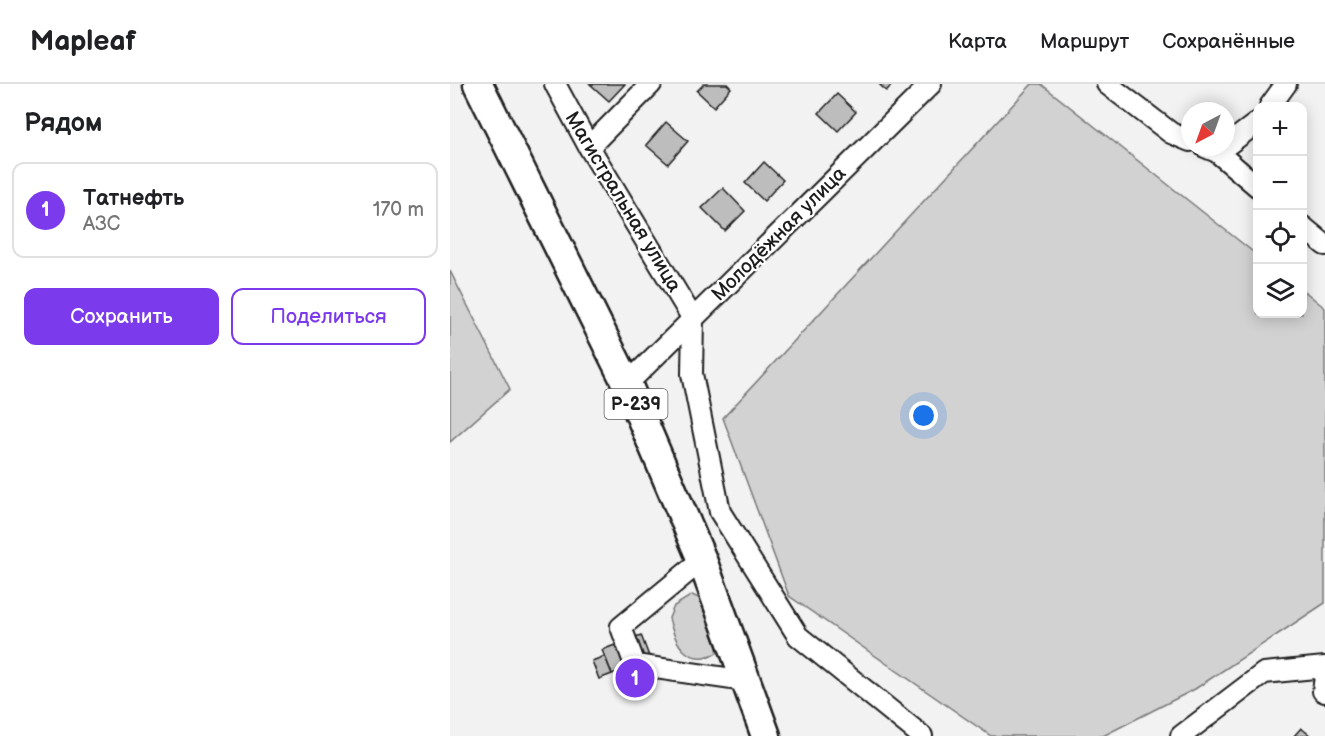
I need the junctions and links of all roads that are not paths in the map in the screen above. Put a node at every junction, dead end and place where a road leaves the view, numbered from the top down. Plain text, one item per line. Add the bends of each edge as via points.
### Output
1 (478, 84) edge
2 (555, 84) edge
3 (651, 84) edge
4 (931, 84) edge
5 (1107, 84) edge
6 (1286, 84) edge
7 (1273, 102) edge
8 (1253, 125) edge
9 (1181, 137) edge
10 (1235, 137) edge
11 (589, 147) junction
12 (1226, 156) edge
13 (1253, 183) edge
14 (1307, 230) edge
15 (1325, 245) edge
16 (693, 319) junction
17 (627, 384) junction
18 (702, 560) junction
19 (1325, 667) edge
20 (746, 681) junction
21 (766, 736) edge
22 (922, 736) edge
23 (1181, 736) edge

1 - 17 highway, Р-239
2 - 11 street, Магистральная улица
3 - 11 street
4 - 16 street, Молодёжная улица
5 - 9 street
6 - 7 street
8 - 10 street
11 - 16 street, Магистральная улица
12 - 13 street
14 - 15 street
16 - 17 street, Молодёжная улица
16 - 22 street via 692,374 720,512 798,636
17 - 18 highway, Р-239
18 - 20 highway, Р-239
18 - 20 street via 621,627 635,665
19 - 23 street via 1264,673
20 - 21 highway, Р-239

